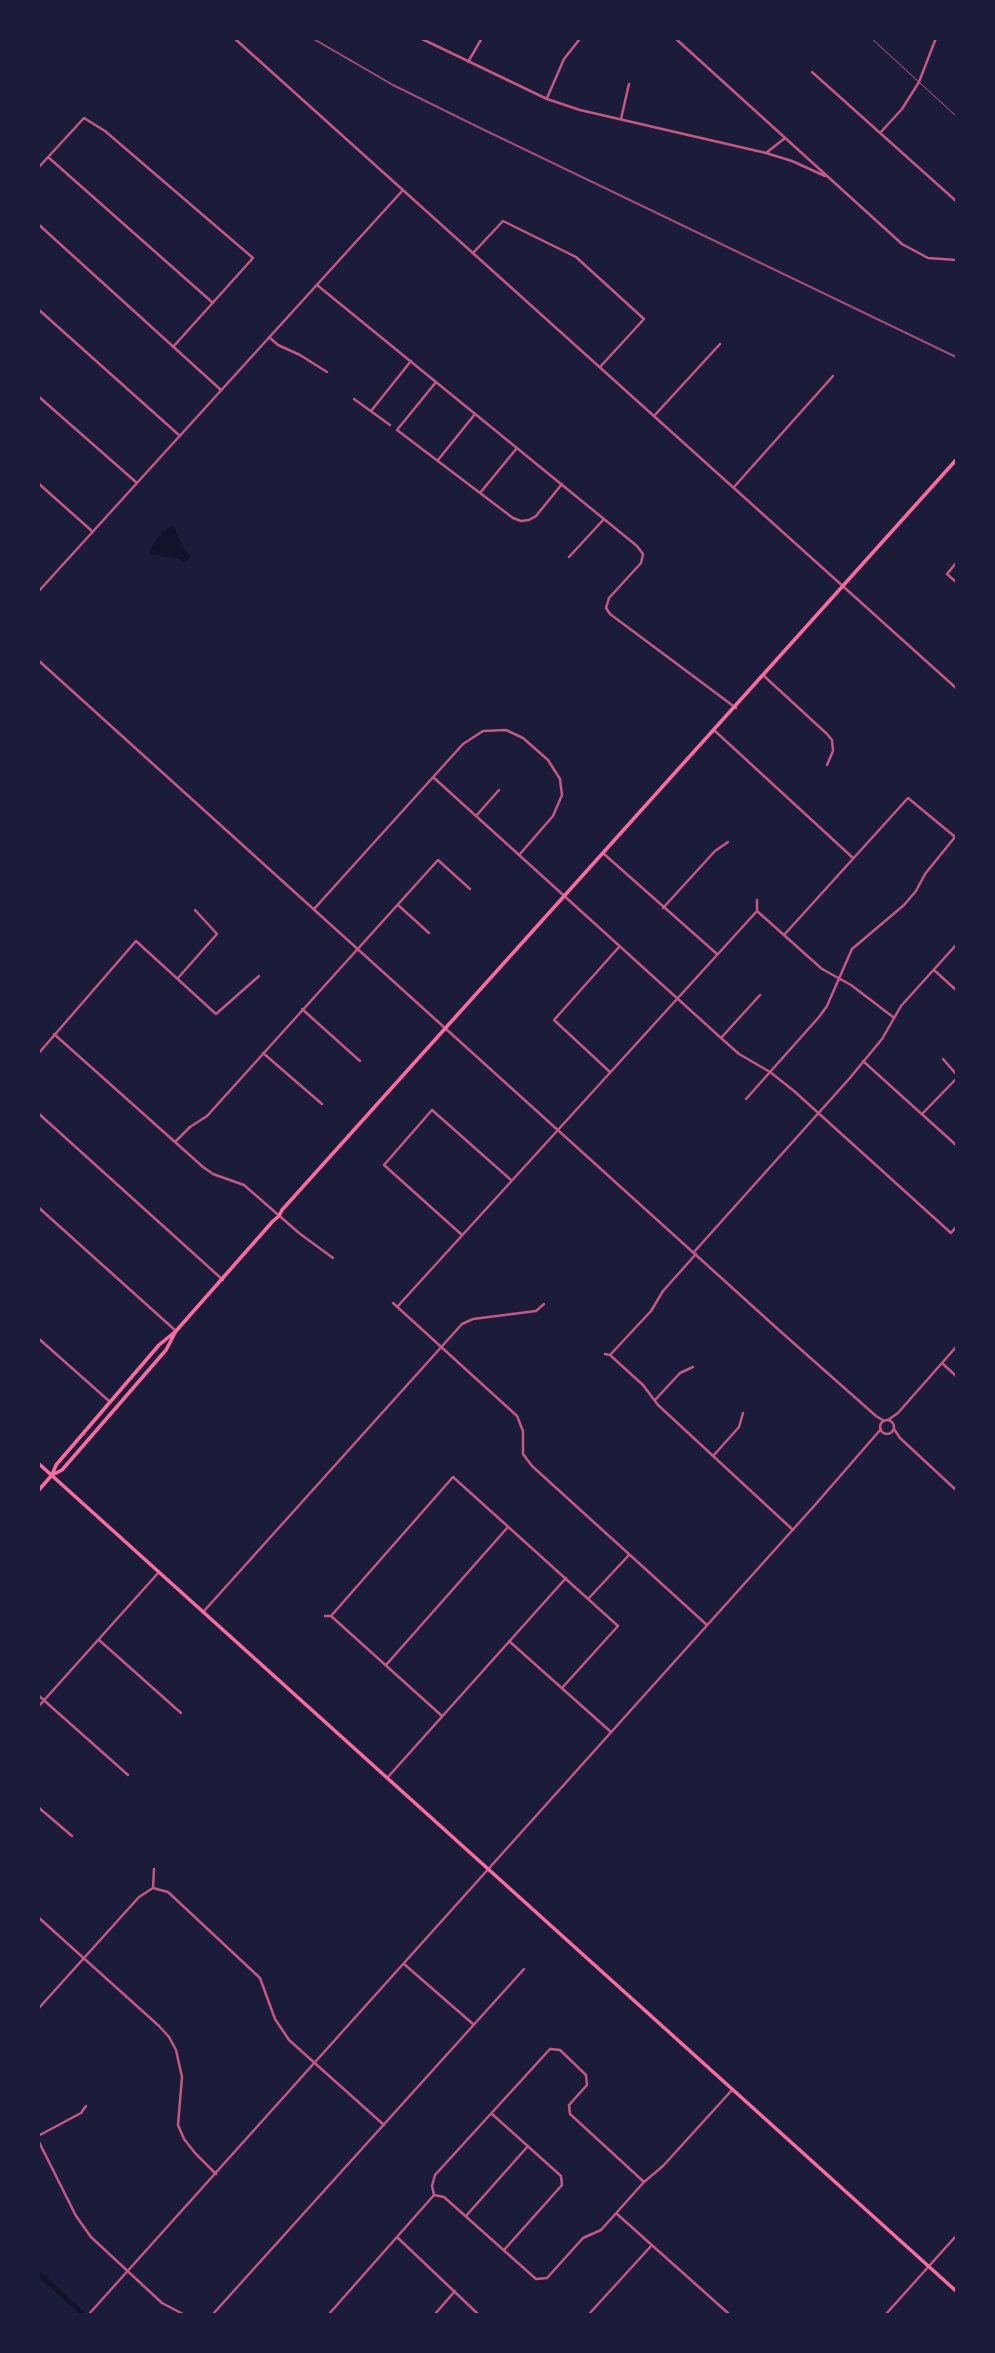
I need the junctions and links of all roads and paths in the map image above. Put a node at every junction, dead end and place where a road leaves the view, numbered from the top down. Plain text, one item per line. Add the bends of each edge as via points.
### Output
1 (234, 38) edge
2 (420, 38) edge
3 (482, 38) edge
4 (675, 38) edge
5 (871, 38) edge
6 (936, 38) edge
7 (579, 40) dead end
8 (468, 62) junction
9 (812, 72) dead end
10 (919, 82) junction
11 (629, 84) dead end
12 (547, 99) junction
13 (957, 116) edge
14 (621, 119) junction
15 (880, 133) junction
16 (785, 138) junction
17 (766, 153) junction
18 (48, 157) junction
19 (38, 168) edge
20 (827, 177) junction
21 (402, 190) junction
22 (957, 201) edge
23 (38, 224) edge
24 (473, 253) junction
25 (957, 260) edge
26 (317, 285) junction
27 (213, 303) junction
28 (38, 309) edge
29 (269, 337) junction
30 (720, 344) dead end
31 (173, 347) junction
32 (411, 361) junction
33 (600, 367) junction
34 (327, 372) dead end
35 (833, 376) dead end
36 (436, 382) junction
37 (221, 390) junction
38 (38, 396) edge
39 (354, 399) dead end
40 (371, 411) junction
41 (475, 414) junction
42 (654, 416) junction
43 (390, 425) dead end
44 (180, 436) junction
45 (517, 448) junction
46 (438, 460) junction
47 (957, 460) edge
48 (38, 483) edge
49 (137, 483) junction
50 (562, 484) junction
51 (734, 487) junction
52 (480, 493) junction
53 (604, 519) junction
54 (93, 532) junction
55 (569, 557) dead end
56 (957, 563) edge
57 (957, 582) edge
58 (845, 587) junction
59 (38, 592) edge
60 (38, 660) edge
61 (764, 676) junction
62 (957, 688) edge
63 (736, 708) junction
64 (715, 731) junction
65 (827, 765) dead end
66 (433, 777) junction
67 (499, 790) dead end
68 (476, 816) junction
69 (956, 837) edge
70 (728, 842) dead end
71 (604, 854) junction
72 (519, 855) junction
73 (853, 858) junction
74 (470, 889) dead end
75 (565, 897) junction
76 (757, 900) dead end
77 (398, 905) junction
78 (663, 908) junction
79 (314, 909) junction
80 (195, 911) dead end
81 (757, 911) junction
82 (429, 933) dead end
83 (784, 935) junction
84 (957, 945) edge
85 (620, 946) junction
86 (358, 949) junction
87 (717, 954) junction
88 (934, 970) junction
89 (259, 976) dead end
90 (178, 978) junction
91 (838, 978) junction
92 (957, 990) edge
93 (760, 995) dead end
94 (677, 999) junction
95 (302, 1009) junction
96 (893, 1017) junction
97 (447, 1029) junction
98 (54, 1034) junction
99 (721, 1038) junction
100 (263, 1053) junction
101 (38, 1054) edge
102 (943, 1059) dead end
103 (360, 1061) dead end
104 (863, 1061) junction
105 (610, 1072) junction
106 (770, 1072) junction
107 (957, 1077) edge
108 (746, 1099) dead end
109 (322, 1104) dead end
110 (38, 1113) edge
111 (819, 1114) junction
112 (922, 1114) junction
113 (558, 1130) junction
114 (176, 1142) junction
115 (957, 1145) edge
116 (512, 1181) junction
117 (38, 1207) edge
118 (279, 1216) junction
119 (957, 1227) edge
120 (462, 1235) junction
121 (695, 1253) junction
122 (333, 1258) dead end
123 (223, 1280) junction
124 (393, 1303) dead end
125 (544, 1304) dead end
126 (397, 1307) junction
127 (176, 1331) junction
128 (38, 1338) edge
129 (442, 1347) junction
130 (957, 1348) edge
131 (605, 1354) dead end
132 (610, 1355) junction
133 (942, 1363) junction
134 (693, 1367) dead end
135 (957, 1376) edge
136 (655, 1401) junction
137 (110, 1403) junction
138 (743, 1413) dead end
139 (885, 1425) junction
140 (894, 1429) junction
141 (890, 1433) junction
142 (900, 1438) junction
143 (714, 1455) junction
144 (38, 1463) edge
145 (52, 1475) junction
146 (957, 1490) edge
147 (38, 1491) edge
148 (508, 1527) junction
149 (793, 1530) junction
150 (629, 1555) junction
151 (159, 1572) junction
152 (566, 1578) junction
153 (589, 1598) junction
154 (204, 1612) junction
155 (325, 1616) dead end
156 (331, 1616) junction
157 (708, 1626) junction
158 (99, 1640) junction
159 (509, 1641) junction
160 (386, 1665) junction
161 (562, 1688) junction
162 (38, 1695) edge
163 (44, 1700) junction
164 (38, 1707) edge
165 (181, 1713) dead end
166 (442, 1716) junction
167 (612, 1733) junction
168 (128, 1775) dead end
169 (388, 1777) junction
170 (38, 1807) edge
171 (72, 1836) dead end
172 (154, 1869) dead end
173 (489, 1870) junction
174 (153, 1888) junction
175 (38, 1917) edge
176 (84, 1958) junction
177 (404, 1964) junction
178 (524, 1969) dead end
179 (38, 2009) edge
180 (474, 2025) junction
181 (314, 2064) junction
182 (733, 2090) junction
183 (86, 2106) dead end
184 (491, 2113) junction
185 (384, 2125) junction
186 (38, 2138) edge
187 (528, 2146) junction
188 (216, 2174) junction
189 (644, 2182) junction
190 (434, 2195) junction
191 (616, 2213) junction
192 (466, 2216) junction
193 (957, 2236) edge
194 (398, 2238) junction
195 (652, 2245) junction
196 (504, 2250) junction
197 (929, 2266) junction
198 (127, 2272) junction
199 (455, 2291) junction
200 (957, 2291) edge
201 (89, 2315) edge
202 (183, 2315) edge
203 (213, 2315) edge
204 (329, 2315) edge
205 (435, 2315) edge
206 (478, 2315) edge
207 (589, 2315) edge
208 (729, 2315) edge
209 (886, 2315) edge

1 - 21 street
2 - 8 street
3 - 8 street
4 - 16 street
5 - 10 lane
6 - 10 street
7 - 12 street via 564,59
8 - 12 street
9 - 15 street
10 - 13 lane
10 - 15 street
11 - 14 street
12 - 14 street
14 - 17 street
15 - 22 street
16 - 17 street
16 - 20 street
17 - 20 street
18 - 19 street
18 - 27 street
18 - 27 street via 84,118 253,258
20 - 25 street via 914,253
21 - 24 street
21 - 26 street
23 - 31 street
24 - 33 street
24 - 33 street via 503,221 576,257 644,319
26 - 29 street
26 - 32 street
27 - 31 street
28 - 44 street
29 - 34 street
29 - 37 street
30 - 42 street
31 - 37 street
32 - 36 street
32 - 40 street
33 - 42 street
35 - 51 street
36 - 41 street
36 - 46 street via 397,430
37 - 44 street
38 - 49 street
39 - 40 street
40 - 43 street
41 - 45 street
41 - 46 street
42 - 51 street
44 - 49 street
45 - 50 street
45 - 52 street
46 - 52 street
47 - 58 main road
48 - 54 street
49 - 54 street
50 - 52 street via 536,516 521,521
50 - 53 street
51 - 58 street
53 - 55 street
53 - 63 street via 643,554 640,564 609,598 606,608 610,614
54 - 59 street
56 - 57 street via 947,574
58 - 61 main road
58 - 62 street
60 - 79 street
61 - 63 main road
61 - 65 street via 832,740
63 - 64 main road
64 - 71 main road
64 - 73 street
66 - 68 street
66 - 72 street via 472,736 496,729 523,738 548,760 560,779 562,795 554,816
66 - 79 street
67 - 68 street
68 - 72 street
69 - 73 street via 908,798
69 - 91 street via 904,905 852,949
70 - 78 street via 715,850
71 - 75 main road
71 - 78 street
72 - 75 street
73 - 83 street
74 - 77 street via 438,860
75 - 85 street
75 - 97 main road
76 - 81 street
77 - 82 street
77 - 86 street
78 - 87 street
79 - 86 street
80 - 90 street via 217,934
81 - 83 street
81 - 87 street
83 - 91 street
84 - 88 street
85 - 94 street
85 - 105 street via 554,1020
86 - 95 street
86 - 97 street
87 - 94 street
88 - 92 street
88 - 96 street
89 - 90 street via 216,1014
90 - 98 street via 136,941
91 - 96 street
91 - 106 street via 827,1006
93 - 99 street
94 - 99 street
94 - 105 street
95 - 100 street
95 - 103 street
96 - 104 street
97 - 113 street
97 - 118 main road
98 - 101 street
98 - 114 street
99 - 106 street
100 - 109 street
100 - 114 street via 207,1116
102 - 107 street
104 - 111 street
104 - 112 street
105 - 113 street
106 - 108 street
106 - 111 street
107 - 112 street
110 - 123 street
111 - 119 street via 951,1233
111 - 121 street
112 - 115 street
113 - 116 street
113 - 121 street
114 - 118 street via 214,1174 244,1185
116 - 120 street
116 - 120 street via 432,1110 384,1165
117 - 127 street
118 - 122 street
118 - 123 main road
120 - 126 street
121 - 132 street
121 - 139 street
123 - 127 main road
124 - 126 street
125 - 129 street via 536,1311 467,1320
126 - 129 street
127 - 137 main road
127 - 145 main road via 166,1350 62,1470
128 - 137 street
129 - 150 street via 517,1416 523,1454 532,1466
129 - 154 street
130 - 133 street
131 - 132 street
132 - 136 street
133 - 135 street
133 - 139 street
134 - 136 street via 680,1373
136 - 143 street
137 - 145 main road
138 - 143 street via 739,1427
139 - 140 street
139 - 141 street
139 - 149 street
140 - 141 street
140 - 142 street
141 - 142 street
142 - 146 street
143 - 149 street
144 - 145 main road
145 - 147 main road
145 - 151 main road
148 - 152 street
148 - 156 street via 453,1477
148 - 160 street
149 - 157 street
150 - 153 street
150 - 157 street
151 - 154 main road
151 - 158 street
152 - 153 street
152 - 159 street
153 - 161 street via 618,1626
154 - 169 main road
155 - 156 street
156 - 160 street
157 - 167 street
158 - 163 street
158 - 165 street
159 - 161 street
159 - 166 street
160 - 166 street
161 - 167 street
162 - 163 street
163 - 164 street
163 - 168 street
166 - 169 street
167 - 173 street
169 - 173 main road
170 - 171 street
172 - 174 street
173 - 177 street
173 - 182 main road
174 - 176 street via 139,1897
174 - 181 street via 168,1892 250,1967 260,1978 281,2030
175 - 176 street
176 - 179 street
176 - 188 street via 169,2038 182,2077 178,2125 184,2139
177 - 180 street
177 - 181 street
178 - 180 street
180 - 185 street
181 - 185 street
181 - 188 street
182 - 189 street
182 - 197 main road
183 - 186 street
184 - 187 street
184 - 189 street via 550,2049 560,2050 586,2075 587,2085 569,2105 570,2114
184 - 190 street via 435,2175
185 - 203 street
186 - 198 street via 76,2216
187 - 192 street
187 - 196 street via 561,2176 562,2185
188 - 198 street
189 - 191 street
190 - 192 street via 444,2197
190 - 194 street
191 - 195 street
191 - 196 street via 601,2230 583,2238 547,2278 536,2279
192 - 196 street
193 - 197 street
194 - 199 street
194 - 204 street
195 - 207 street
195 - 208 street
197 - 200 main road
197 - 209 street
198 - 201 street
198 - 202 street
199 - 205 street
199 - 206 street

